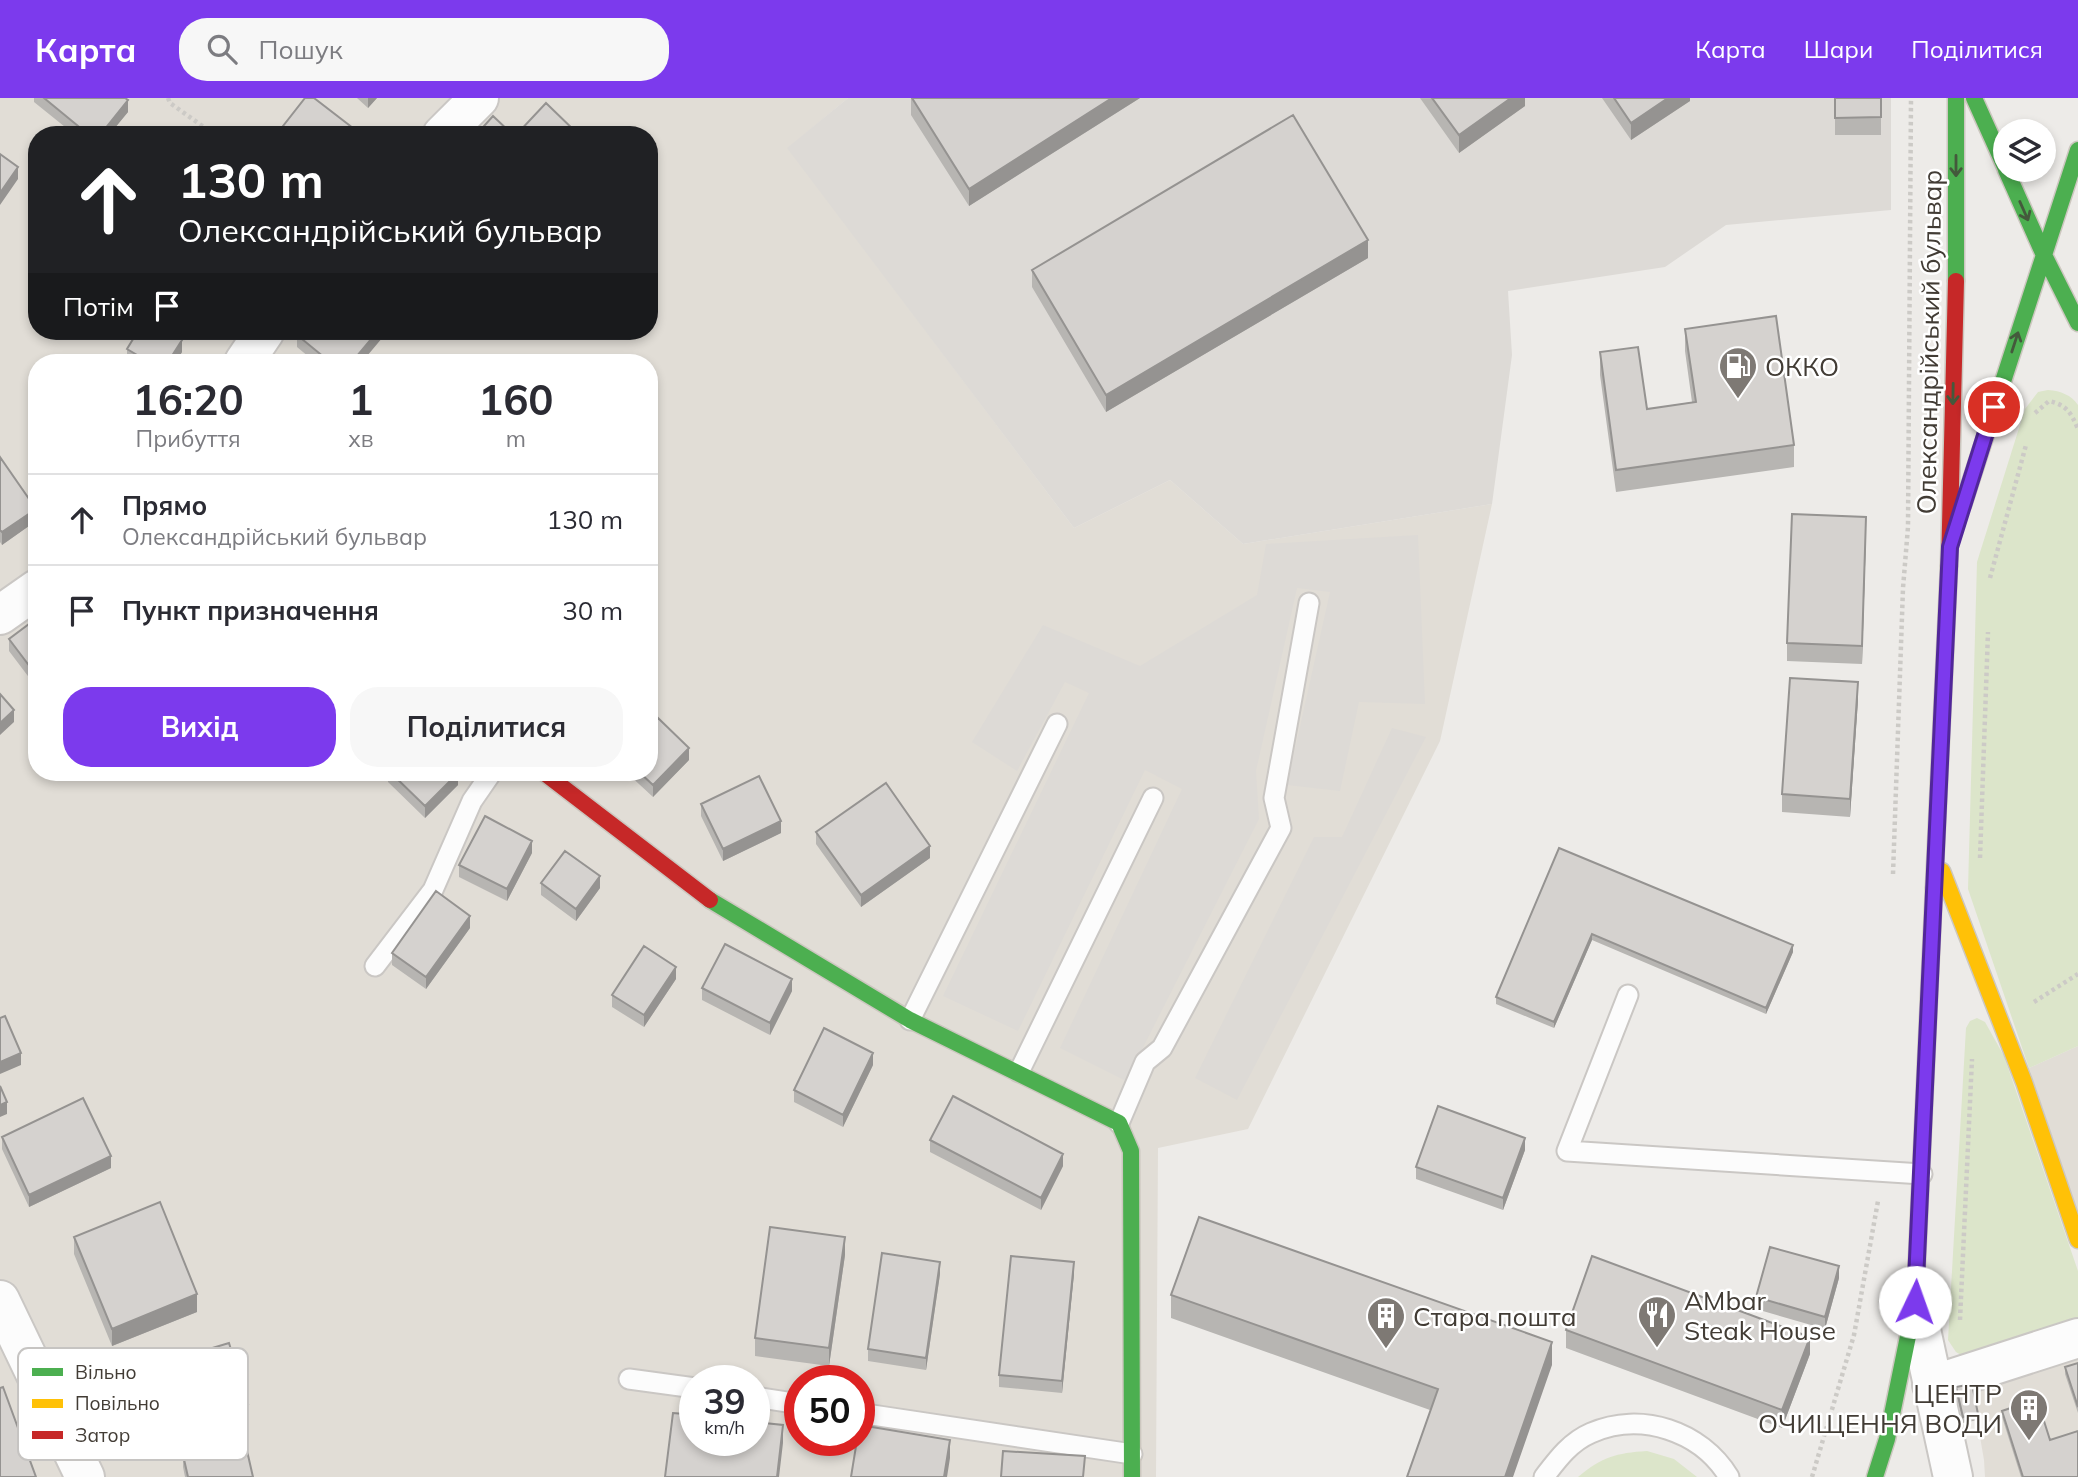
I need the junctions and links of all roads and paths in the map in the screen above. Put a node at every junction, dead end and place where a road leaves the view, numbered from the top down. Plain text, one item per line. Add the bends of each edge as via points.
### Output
1 (168, 98) edge
2 (478, 98) edge
3 (1911, 98) edge
4 (1956, 98) edge
5 (1974, 98) edge
6 (202, 126) edge
7 (451, 126) edge
8 (1993, 141) edge
9 (2078, 150) edge
10 (2011, 182) edge
11 (2043, 253) junction
12 (2078, 323) edge
13 (2049, 401) dead end
14 (2078, 429) edge
15 (1950, 547) junction
16 (28, 595) edge
17 (1309, 603) dead end
18 (0, 615) edge
19 (1057, 724) dead end
20 (486, 781) edge
21 (555, 781) edge
22 (1153, 798) dead end
23 (1936, 856) junction
24 (1893, 885) dead end
25 (375, 966) dead end
26 (2078, 974) edge
27 (1628, 995) dead end
28 (910, 1020) junction
29 (2001, 1024) junction
30 (1019, 1072) junction
31 (1119, 1123) junction
32 (1880, 1170) junction
33 (1922, 1174) junction
34 (2078, 1240) edge
35 (0, 1300) edge
36 (1915, 1302) junction
37 (2078, 1338) edge
38 (23, 1348) edge
39 (629, 1379) dead end
40 (1932, 1385) junction
41 (679, 1386) edge
42 (875, 1415) edge
43 (1132, 1454) junction
44 (77, 1460) edge
45 (85, 1477) edge
46 (1132, 1477) edge
47 (1544, 1477) edge
48 (1729, 1477) edge
49 (1812, 1477) edge
50 (1875, 1477) edge
51 (1952, 1477) edge

1 - 6 path
2 - 7 street
3 - 24 path via 1908,527
4 -> 15 main road, Олександрійський бульвар
5 - 8 main road
9 - 11 main road, Олександрійський бульвар
10 -> 11 main road
11 - 12 main road
15 -> 11 main road, Олександрійський бульвар
13 - 14 path via 2063,404
15 - 23 main road
16 - 18 street
17 - 31 lane via 1274,798 1281,828 1162,1048 1145,1062
19 - 28 lane
20 - 25 lane via 472,801 433,890
21 - 28 main road via 721,908
22 - 30 lane
23 - 29 main road
23 - 33 main road
26 - 29 path
27 - 32 lane via 1567,1151
28 - 30 main road
29 - 34 main road
30 - 31 main road
31 - 43 main road via 1131,1151
32 - 33 lane
32 - 49 path via 1879,1199 1854,1335
33 - 36 main road
35 - 38 street
36 - 40 street
36 - 50 main road
37 - 40 street
39 - 41 lane
40 - 51 street
42 - 43 lane
43 - 46 main road
44 - 45 street
47 - 48 lane via 1561,1454 1591,1433 1625,1424 1661,1426 1694,1440

